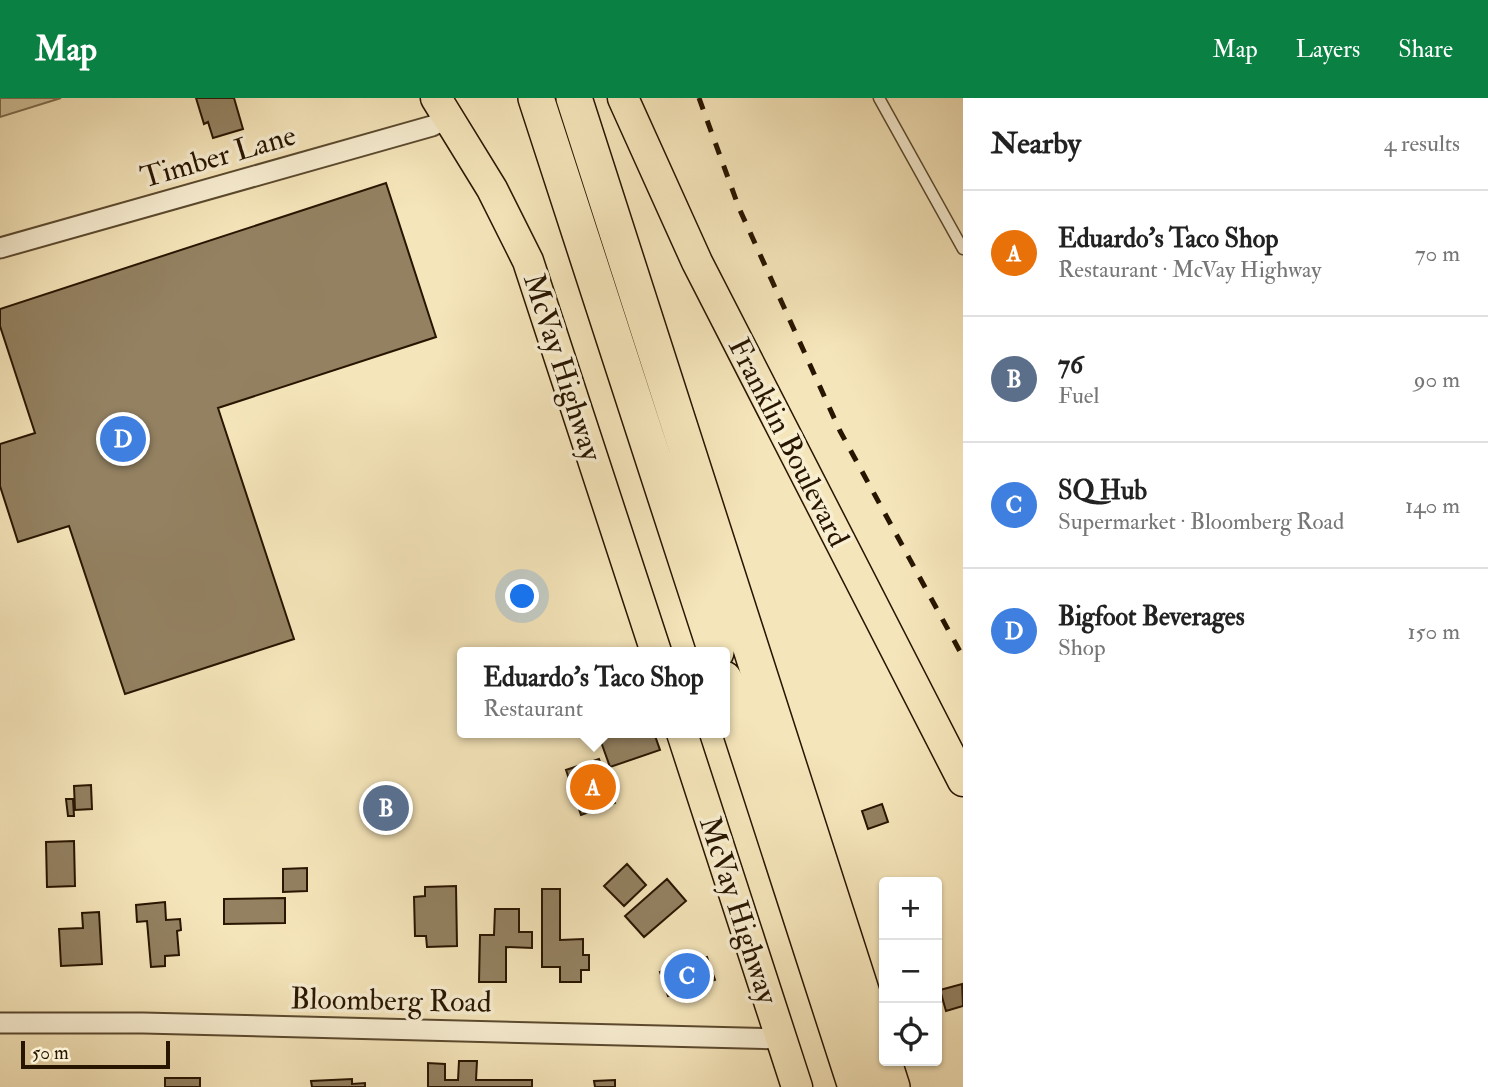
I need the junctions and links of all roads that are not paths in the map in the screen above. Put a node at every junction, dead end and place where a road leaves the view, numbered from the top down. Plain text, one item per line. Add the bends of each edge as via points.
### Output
1 (536, 98) edge
2 (575, 98) edge
3 (623, 98) edge
4 (879, 98) edge
5 (443, 108) edge
6 (0, 248) edge
7 (963, 249) edge
8 (654, 647) edge
9 (714, 647) edge
10 (730, 698) edge
11 (684, 738) edge
12 (963, 781) edge
13 (0, 1023) edge
14 (781, 1039) junction
15 (797, 1087) edge
16 (856, 1087) edge
17 (892, 1087) edge

1 - 9 highway
2 - 17 highway
3 - 12 main road, Franklin Boulevard via 696,262
4 - 7 lane
5 - 6 street, Timber Lane via 432,126
5 - 8 main road, McVay Highway via 528,261
10 - 16 highway
11 - 14 main road, McVay Highway
13 - 14 street, Bloomberg Road
14 - 15 main road, McVay Highway

